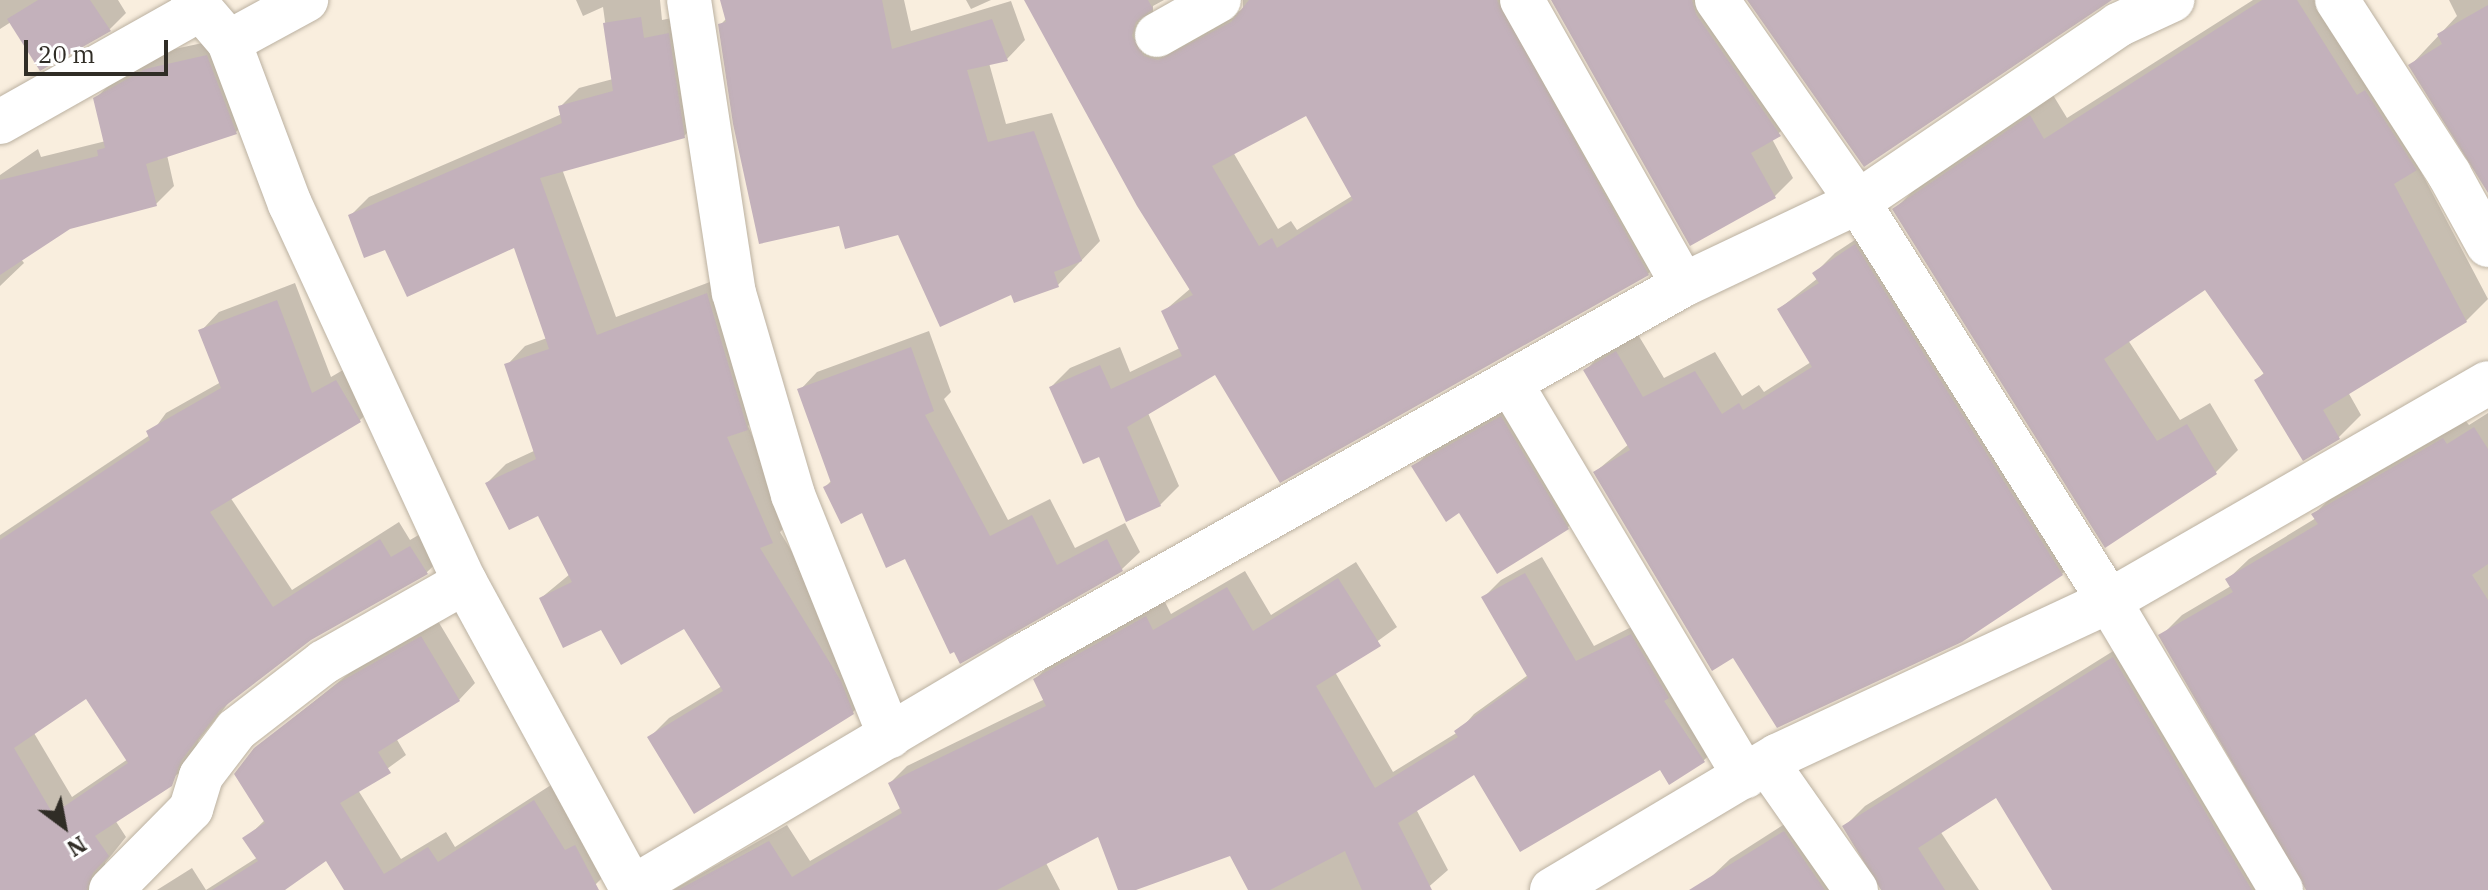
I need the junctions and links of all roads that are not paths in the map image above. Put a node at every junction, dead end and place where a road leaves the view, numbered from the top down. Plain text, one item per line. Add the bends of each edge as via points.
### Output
1 (306, 0) edge
2 (689, 0) edge
3 (1219, 0) edge
4 (1522, 0) edge
5 (1717, 0) edge
6 (2172, 0) edge
7 (2337, 0) edge
8 (196, 5) edge
9 (1157, 35) dead end
10 (229, 42) junction
11 (0, 122) edge
12 (1858, 202) junction
13 (2488, 245) edge
14 (1683, 285) junction
15 (1511, 384) junction
16 (2486, 389) edge
17 (465, 582) junction
18 (2109, 601) junction
19 (890, 736) junction
20 (1756, 769) junction
21 (632, 889) edge
22 (111, 890) edge
23 (1552, 890) edge
24 (1856, 890) edge
25 (2281, 890) edge

1 - 10 street
2 - 19 street via 734,293 793,495
3 - 9 street
4 - 14 street
5 - 12 street
6 - 12 street via 2118,25
7 - 13 street via 2449,174
8 - 10 street
8 - 11 street
10 - 17 street via 290,204
12 - 14 street
12 - 18 street
14 - 15 street
15 - 19 street
15 - 20 street
16 - 18 street
17 - 21 street
17 - 22 street via 324,662 236,730 201,776 191,809
18 - 20 street
18 - 25 street
19 - 21 street
20 - 23 street
20 - 24 street

